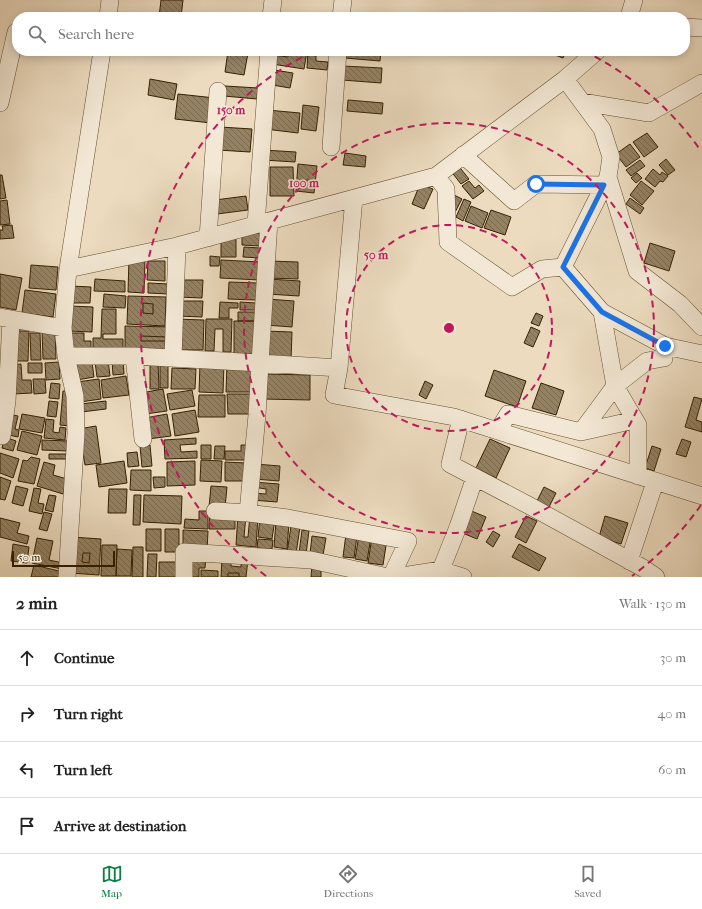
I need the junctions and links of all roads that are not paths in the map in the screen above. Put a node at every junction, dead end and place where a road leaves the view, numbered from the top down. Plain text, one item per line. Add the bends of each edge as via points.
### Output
1 (110, 0) edge
2 (273, 0) edge
3 (343, 0) edge
4 (634, 0) edge
5 (109, 12) edge
6 (272, 12) edge
7 (342, 12) edge
8 (630, 12) edge
9 (690, 27) edge
10 (702, 28) edge
11 (12, 50) edge
12 (101, 56) edge
13 (269, 56) edge
14 (338, 56) edge
15 (591, 56) edge
16 (565, 79) junction
17 (702, 83) edge
18 (218, 91) dead end
19 (582, 102) junction
20 (0, 104) edge
21 (331, 147) dead end
22 (463, 155) junction
23 (436, 176) junction
24 (606, 181) junction
25 (354, 198) junction
26 (262, 223) junction
27 (208, 238) junction
28 (177, 246) junction
29 (563, 267) junction
30 (68, 269) junction
31 (602, 312) junction
32 (5, 318) edge
33 (702, 327) edge
34 (63, 328) junction
35 (665, 346) junction
36 (702, 354) edge
37 (66, 356) junction
38 (134, 356) junction
39 (173, 358) junction
40 (260, 363) junction
41 (339, 368) junction
42 (615, 386) junction
43 (461, 419) junction
44 (635, 420) junction
45 (498, 431) junction
46 (581, 432) junction
47 (0, 436) edge
48 (143, 438) dead end
49 (638, 476) junction
50 (475, 477) junction
51 (655, 482) junction
52 (702, 496) edge
53 (215, 512) dead end
54 (248, 513) junction
55 (641, 571) edge
56 (440, 574) edge
57 (67, 577) edge
58 (184, 577) edge
59 (388, 577) edge
60 (391, 577) edge
61 (396, 577) edge
62 (463, 577) edge

1 - 5 street
2 - 6 street
3 - 7 street
4 - 8 street
9 - 10 street
11 - 20 street
12 - 30 street
13 - 26 street
14 - 21 street
15 - 16 street
16 - 19 street
16 - 22 street
17 - 19 street via 648,113
18 - 27 street
19 - 24 street via 602,129 611,157
22 - 23 street
22 - 24 street via 514,200 536,184
23 - 25 street
23 - 29 street via 446,189 448,242 512,287 542,269
24 - 29 street
24 - 33 street via 637,271 680,304
25 - 26 street
25 - 41 street
26 - 27 street
26 - 40 street
27 - 28 street
28 - 30 street
28 - 39 street
29 - 31 street
30 - 34 street
31 - 35 street
31 - 42 street
32 - 34 street
32 - 47 street via 7,401
34 - 37 street
35 - 36 street
35 - 42 street via 664,358 647,361
37 - 38 street
37 - 57 street via 75,396 76,433
38 - 39 street
38 - 48 street
39 - 40 street
40 - 41 street
40 - 54 street
41 - 43 street via 334,395
42 - 44 street
42 - 46 street
43 - 45 street
43 - 50 street via 450,464
44 - 46 street
44 - 49 street via 638,425
45 - 46 street via 508,414
45 - 49 street
49 - 51 street
50 - 55 street
50 - 56 street
51 - 52 street
51 - 55 street
53 - 54 street
54 - 60 street via 408,541
56 - 61 street
56 - 62 street
58 - 59 street via 184,552 311,560

